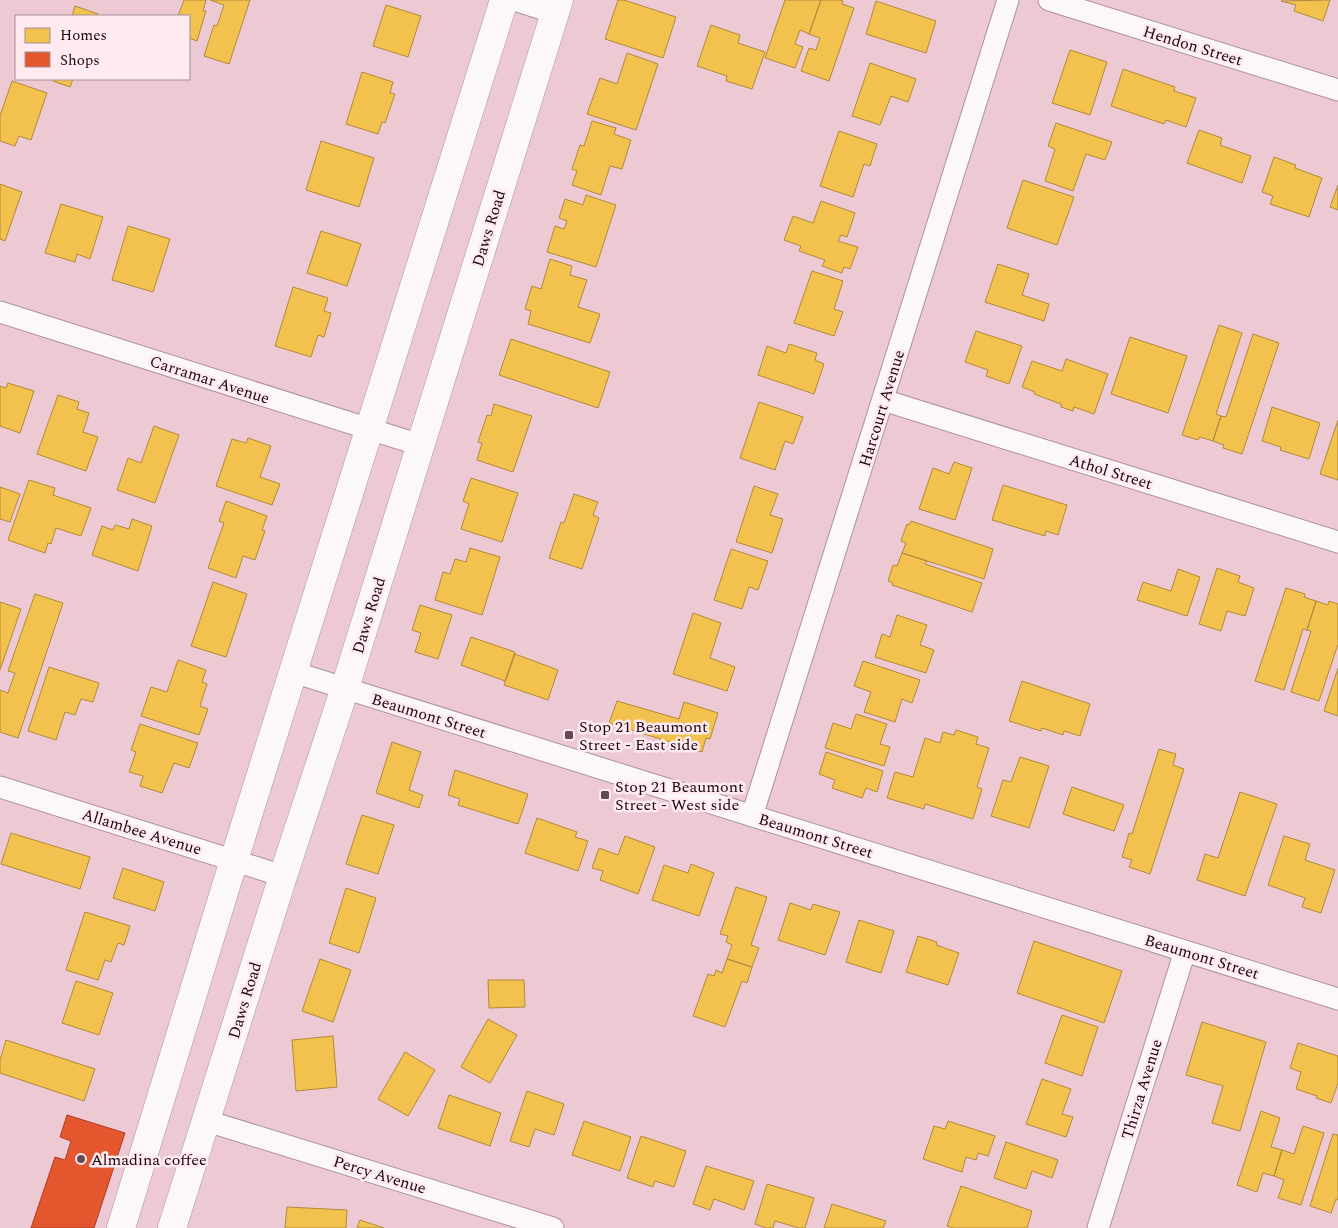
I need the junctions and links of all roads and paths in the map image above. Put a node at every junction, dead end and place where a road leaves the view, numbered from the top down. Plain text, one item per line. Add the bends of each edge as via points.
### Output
1 (504, 0) edge
2 (514, 0) edge
3 (1008, 0) edge
4 (1049, 0) edge
5 (557, 6) edge
6 (1338, 90) edge
7 (0, 312) edge
8 (883, 400) junction
9 (370, 429) junction
10 (420, 446) junction
11 (1338, 542) edge
12 (293, 672) junction
13 (345, 688) junction
14 (0, 787) edge
15 (752, 816) junction
16 (234, 860) junction
17 (283, 876) junction
18 (1185, 951) junction
19 (1338, 999) edge
20 (207, 1121) junction
21 (121, 1228) edge
22 (172, 1228) edge
23 (553, 1228) edge
24 (1098, 1228) edge

1 - 9 main road
2 - 5 street
3 - 8 street, Harcourt Avenue
4 - 6 street, Hendon Street
5 - 10 main road, Daws Road
7 - 9 street, Carramar Avenue
8 - 11 street, Athol Street
8 - 15 street, Harcourt Avenue
9 - 10 street, Carramar Avenue
9 - 12 main road
10 - 13 main road, Daws Road
12 - 13 street, Beaumont Street
12 - 16 main road
13 - 15 street, Beaumont Street
13 - 17 main road, Daws Road
14 - 16 street, Allambee Avenue
15 - 18 street, Beaumont Street
16 - 17 street, Allambee Avenue
16 - 21 main road
17 - 20 main road, Daws Road
18 - 19 street, Beaumont Street
18 - 24 street, Thirza Avenue
20 - 22 main road, Daws Road
20 - 23 street, Percy Avenue

